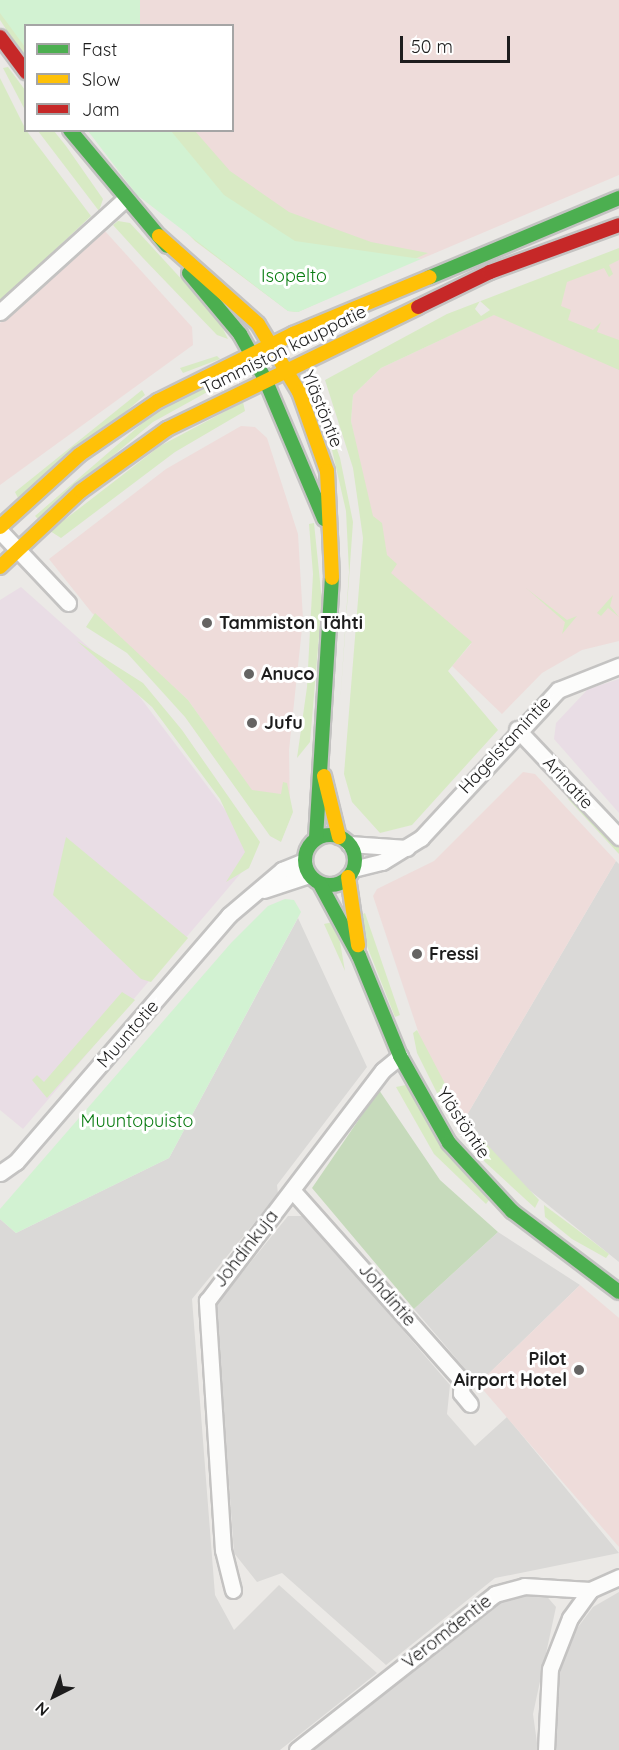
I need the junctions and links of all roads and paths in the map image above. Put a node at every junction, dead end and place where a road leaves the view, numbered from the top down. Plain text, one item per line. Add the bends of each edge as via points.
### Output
1 (0, 37) edge
2 (24, 69) edge
3 (72, 132) edge
4 (619, 198) edge
5 (124, 200) junction
6 (619, 225) edge
7 (159, 236) junction
8 (0, 312) edge
9 (271, 344) junction
10 (251, 354) junction
11 (286, 368) junction
12 (265, 379) junction
13 (0, 529) edge
14 (330, 540) junction
15 (18, 549) junction
16 (0, 567) edge
17 (68, 603) dead end
18 (619, 666) edge
19 (518, 729) junction
20 (319, 759) junction
21 (619, 837) edge
22 (316, 838) junction
23 (344, 840) junction
24 (407, 848) junction
25 (311, 873) junction
26 (351, 873) junction
27 (359, 956) junction
28 (400, 1056) junction
29 (0, 1173) edge
30 (292, 1190) junction
31 (619, 1292) edge
32 (470, 1404) dead end
33 (619, 1576) edge
34 (234, 1590) dead end
35 (590, 1590) junction
36 (297, 1750) edge
37 (546, 1750) edge

1 - 2 street
3 - 5 street, Ylästöntie
4 - 9 street, Tammiston kauppatie
5 - 7 street, Ylästöntie
5 - 8 street
6 - 11 street, Tammiston kauppatie via 490,272
7 - 9 street, Ylästöntie via 201,268
7 - 10 street, Ylästöntie
9 - 10 street, Tammiston kauppatie
9 - 11 street, Ylästöntie
10 - 12 street, Ylästöntie
10 - 13 street, Tammiston kauppatie via 112,430
11 - 12 street, Tammiston kauppatie
11 - 14 street, Ylästöntie via 327,471 333,514
12 - 14 street, Ylästöntie via 311,480
12 - 15 street, Tammiston kauppatie via 167,429 81,491
13 - 15 street
14 - 20 street, Ylästöntie via 331,613
15 - 16 street, Tammiston kauppatie
15 - 17 street
18 - 19 street, Hagelstamintie via 558,690
19 - 21 street, Arinatie
19 - 24 street, Hagelstamintie
20 - 22 street, Ylästöntie
20 - 23 street, Ylästöntie
22 - 23 street
22 - 25 street, Ylästöntie
23 - 24 street
23 - 26 street, Ylästöntie
24 - 26 street, Hagelstamintie
25 - 26 street via 334,885
25 - 27 street, Ylästöntie
25 - 29 street, Muuntotie via 282,870 229,915 16,1162
26 - 27 street, Ylästöntie
27 - 28 street, Ylästöntie
28 - 30 street, Johdinkuja via 383,1070
28 - 31 street, Ylästöntie via 449,1143 477,1176 534,1229
30 - 32 street, Johdintie via 462,1381 461,1393
30 - 34 street, Johdinkuja via 207,1301 223,1550
33 - 35 street, Veromäentie
35 - 36 street, Veromäentie via 524,1586 495,1594
35 - 37 street via 570,1618 550,1669

